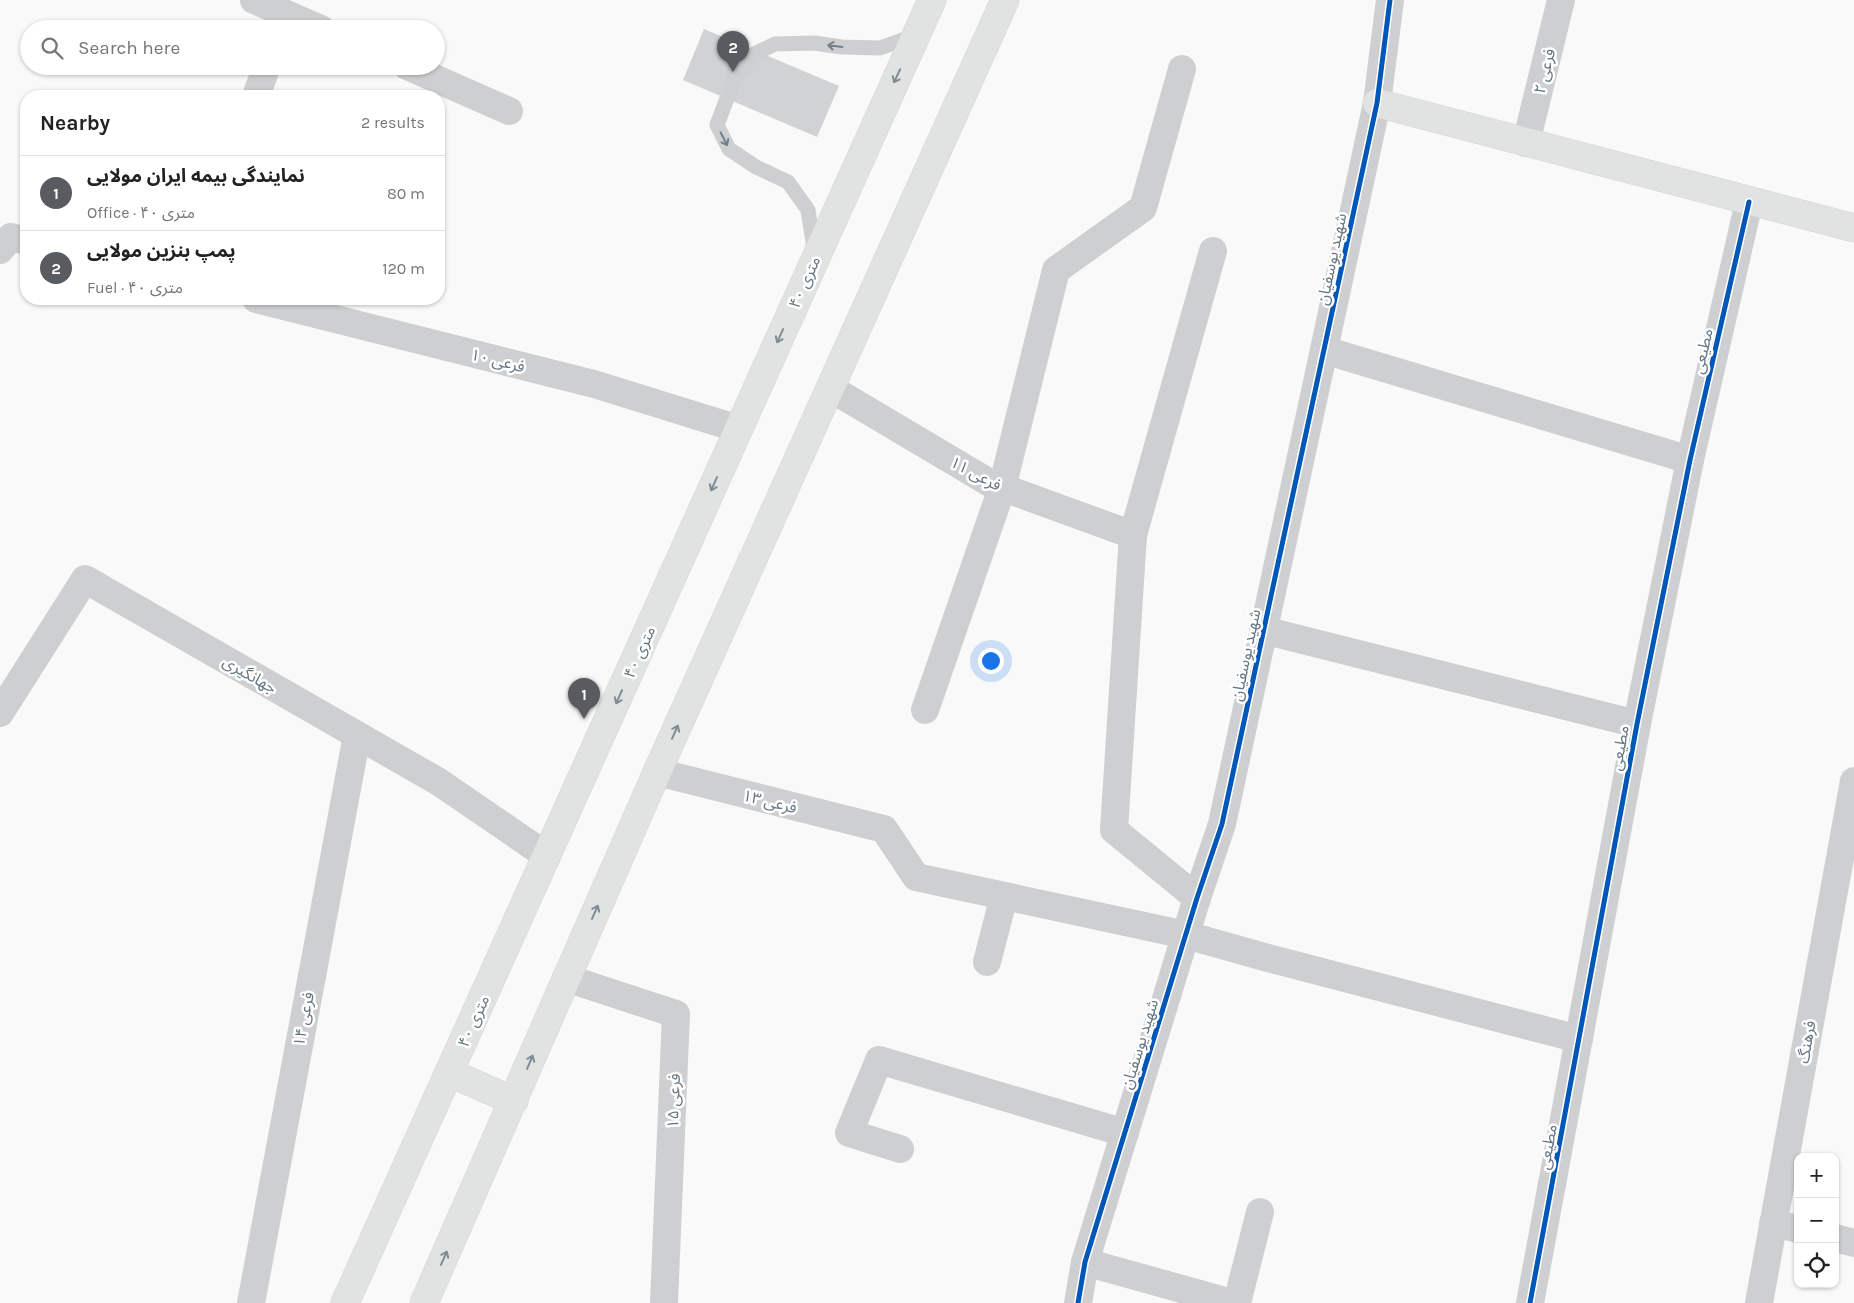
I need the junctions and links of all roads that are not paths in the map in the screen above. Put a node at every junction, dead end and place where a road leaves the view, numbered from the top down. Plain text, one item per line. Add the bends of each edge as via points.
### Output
1 (254, 0) edge
2 (932, 0) edge
3 (1005, 0) edge
4 (1390, 0) edge
5 (1561, 0) edge
6 (283, 20) edge
7 (916, 35) junction
8 (1182, 69) dead end
9 (264, 75) edge
10 (427, 75) edge
11 (258, 90) edge
12 (1377, 104) junction
13 (509, 111) dead end
14 (1526, 143) junction
15 (1748, 202) junction
16 (1854, 228) edge
17 (20, 239) edge
18 (0, 250) edge
19 (1213, 251) dead end
20 (816, 256) junction
21 (280, 305) edge
22 (1324, 350) junction
23 (830, 388) junction
24 (739, 429) junction
25 (1690, 460) junction
26 (1002, 488) junction
27 (1132, 536) junction
28 (1263, 630) junction
29 (925, 710) dead end
30 (0, 714) edge
31 (1636, 724) junction
32 (357, 735) junction
33 (657, 772) junction
34 (1854, 781) edge
35 (1849, 835) edge
36 (548, 856) junction
37 (1004, 896) junction
38 (1197, 898) junction
39 (1186, 935) junction
40 (988, 962) dead end
41 (566, 978) junction
42 (1579, 1039) junction
43 (450, 1073) junction
44 (514, 1101) junction
45 (1125, 1133) junction
46 (900, 1149) dead end
47 (1260, 1212) dead end
48 (1785, 1226) edge
49 (1839, 1239) edge
50 (1854, 1243) edge
51 (1086, 1262) junction
52 (251, 1303) edge
53 (345, 1303) edge
54 (424, 1303) edge
55 (664, 1303) edge
56 (1078, 1303) edge
57 (1232, 1303) edge
58 (1237, 1303) edge
59 (1530, 1303) edge
60 (1759, 1303) edge

1 - 6 street
2 - 7 main road, ۴۰ متری
3 - 23 main road
4 - 12 street, شهید یوسفیان
5 - 14 street, فرعی ۲
7 -> 20 main road, ۴۰ متری
7 -> 20 lane via 880,48 775,44 754,54 735,77 717,125 729,149 756,167 788,182 808,210
8 - 26 street via 1143,208 1056,270
9 - 11 street
10 - 13 street
12 - 14 main road
12 - 22 street, شهید یوسفیان
14 - 15 main road
15 - 16 main road
15 - 25 street, مطیعی
17 - 18 street via 11,237
19 - 27 street
20 -> 24 main road, ۴۰ متری
21 - 24 street, فرعی ۱۰ via 594,384
22 - 25 street
22 - 28 street, شهید یوسفیان
23 - 26 street, فرعی ۱۱
33 -> 23 main road
24 -> 36 main road, ۴۰ متری
25 - 31 street, مطیعی
26 - 27 street, فرعی ۱۱
26 - 29 street
27 - 38 street via 1114,830
28 - 31 street
28 - 38 street, شهید یوسفیان via 1222,824
30 - 32 street, جهانگیری via 85,579
31 - 42 street, مطیعی
32 - 36 street, جهانگیری via 439,782
32 - 52 street, فرعی ۱۴
33 - 37 street, فرعی ۱۳ via 884,829 916,877
41 -> 33 main road
34 - 35 street, فرهنگ
35 - 48 street, فرهنگ
36 - 43 main road, ۴۰ متری
37 - 39 street
37 - 40 street
38 - 39 street, شهید یوسفیان
39 - 42 street
39 - 45 street, شهید یوسفیان
44 -> 41 main road
41 - 55 street, فرعی ۱۵ via 676,1014
42 - 59 street, مطیعی
43 - 44 main road
43 - 53 main road, ۴۰ متری
54 -> 44 main road
45 - 46 street via 879,1060 849,1133
45 - 51 street, شهید یوسفیان
47 - 58 street
48 - 60 street, فرهنگ
49 - 50 street
51 - 56 street, شهید یوسفیان
51 - 57 street

